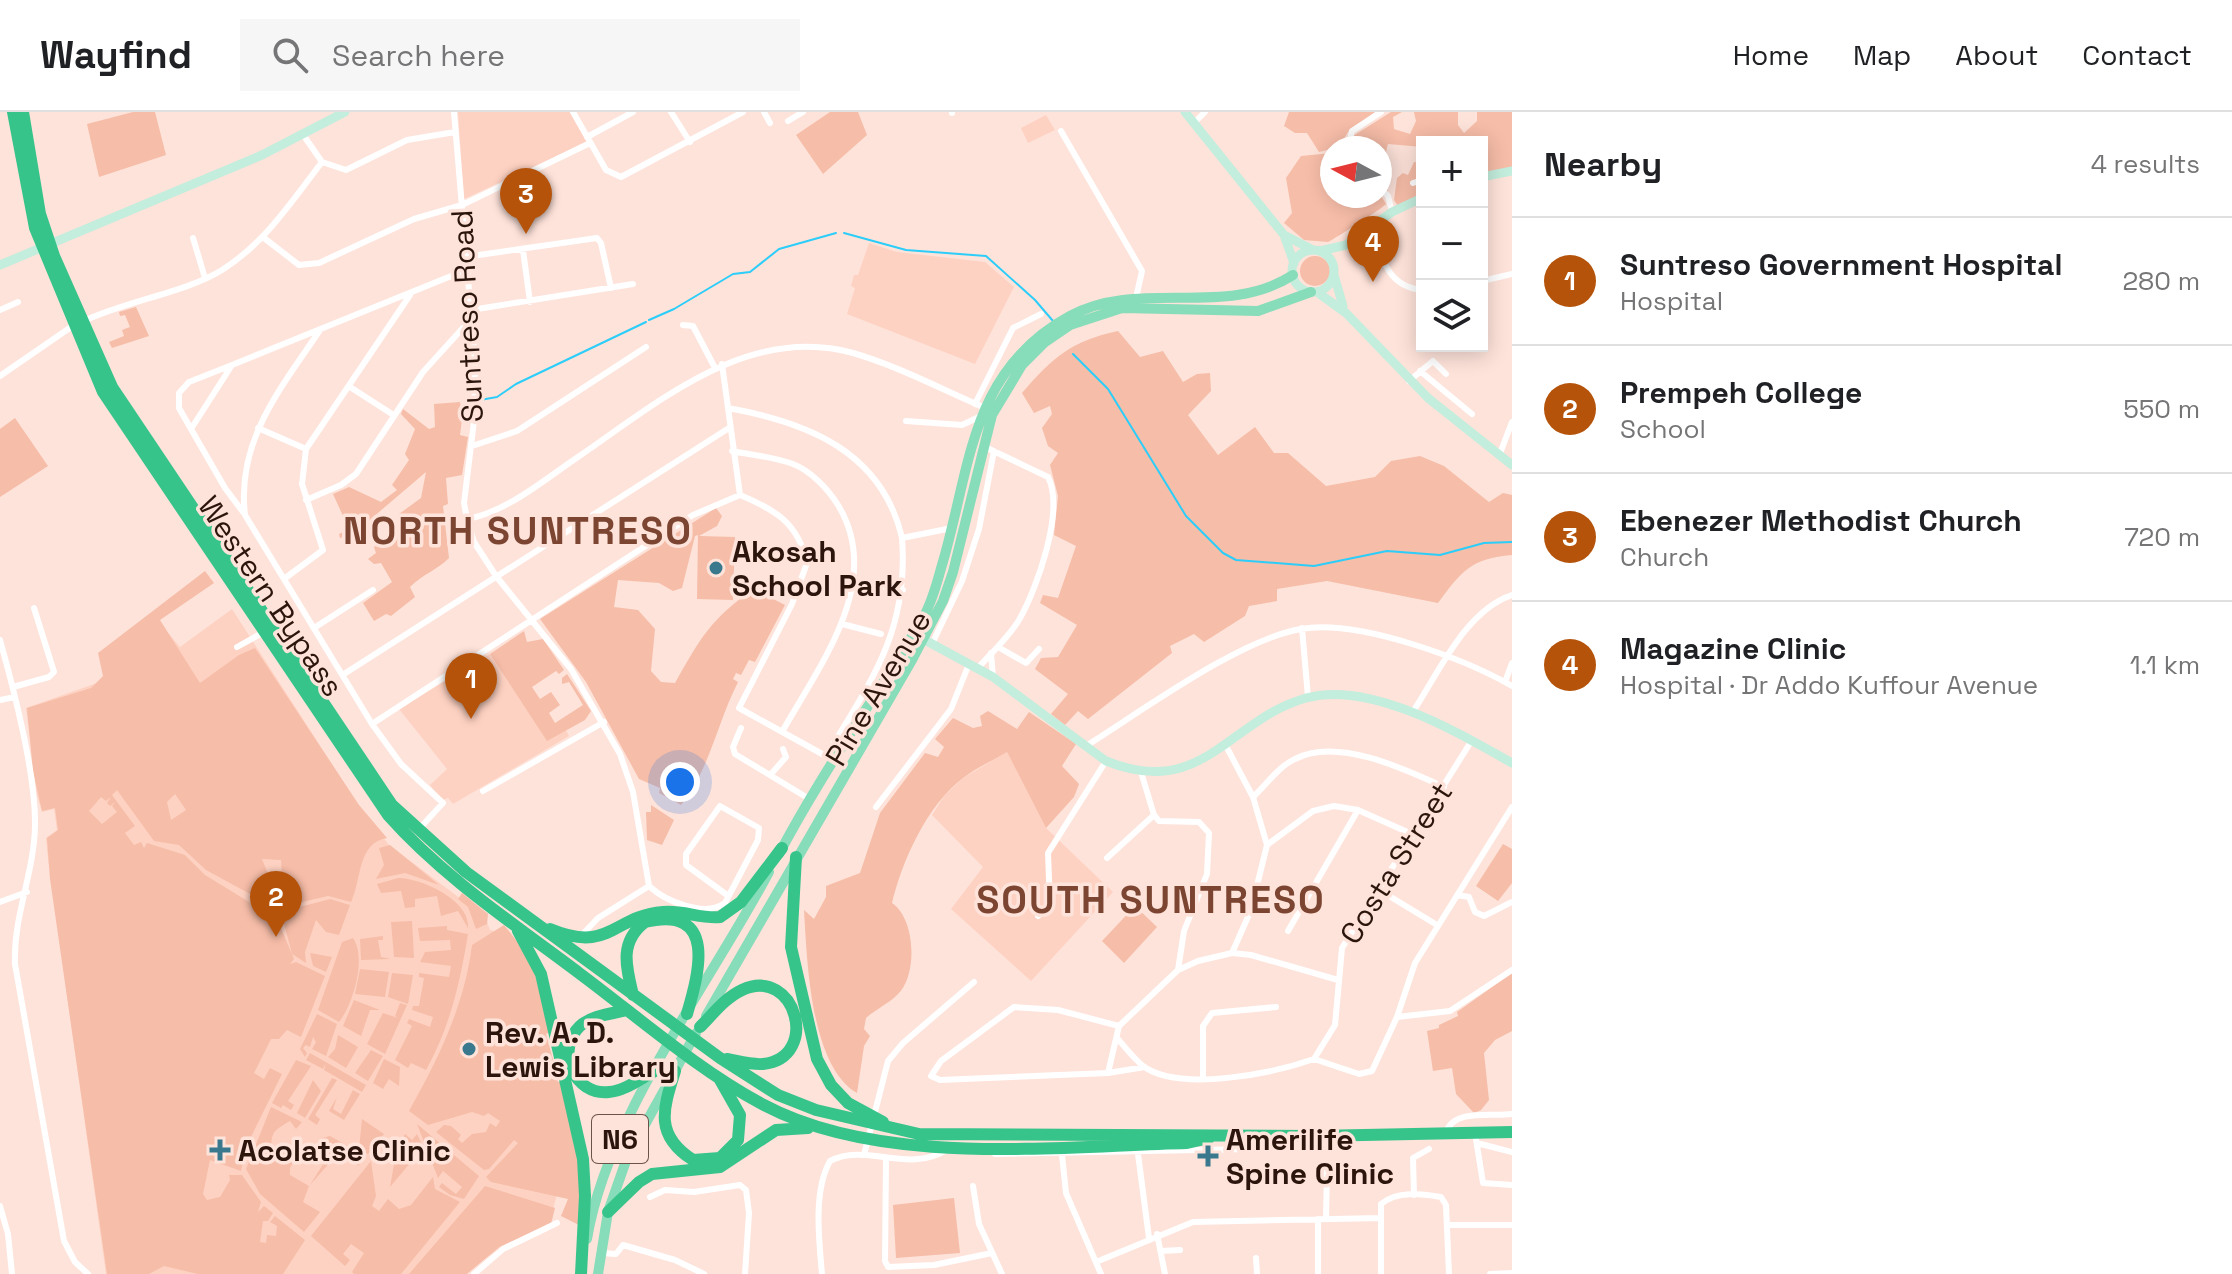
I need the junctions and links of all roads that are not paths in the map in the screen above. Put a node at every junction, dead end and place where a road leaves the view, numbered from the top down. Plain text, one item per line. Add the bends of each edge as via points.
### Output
1 (13, 112) edge
2 (23, 112) edge
3 (345, 112) edge
4 (454, 112) edge
5 (573, 112) edge
6 (633, 112) edge
7 (671, 112) edge
8 (743, 112) edge
9 (764, 112) edge
10 (803, 112) edge
11 (1185, 112) edge
12 (1205, 112) edge
13 (1381, 112) edge
14 (788, 121) dead end
15 (770, 123) dead end
16 (1194, 123) junction
17 (1061, 131) dead end
18 (455, 132) junction
19 (304, 136) junction
20 (1351, 136) edge
21 (588, 140) junction
22 (690, 142) junction
23 (322, 162) junction
24 (1512, 171) edge
25 (1488, 176) edge
26 (1416, 182) edge
27 (1413, 183) dead end
28 (1416, 201) edge
29 (462, 205) junction
30 (1391, 208) edge
31 (1392, 212) junction
32 (1372, 227) junction
33 (1284, 235) junction
34 (193, 238) dead end
35 (264, 238) junction
36 (1346, 245) junction
37 (46, 247) junction
38 (523, 250) junction
39 (1317, 250) junction
40 (465, 257) junction
41 (1294, 263) junction
42 (0, 265) edge
43 (466, 270) junction
44 (1334, 272) junction
45 (1512, 274) edge
46 (1293, 275) junction
47 (205, 278) junction
48 (1486, 280) edge
49 (633, 284) dead end
50 (611, 288) junction
51 (1416, 289) edge
52 (1314, 292) junction
53 (411, 293) junction
54 (1136, 298) junction
55 (18, 302) dead end
56 (530, 302) junction
57 (0, 310) edge
58 (471, 310) junction
59 (1346, 313) junction
60 (1041, 314) dead end
61 (471, 319) junction
62 (79, 323) junction
63 (683, 325) dead end
64 (320, 330) junction
65 (646, 347) dead end
66 (232, 365) junction
67 (719, 366) junction
68 (1420, 371) junction
69 (1446, 374) dead end
70 (0, 376) edge
71 (1409, 381) junction
72 (350, 387) junction
73 (728, 408) junction
74 (979, 409) junction
75 (121, 413) junction
76 (392, 414) junction
77 (1472, 414) dead end
78 (906, 421) dead end
79 (1512, 422) edge
80 (258, 428) junction
81 (729, 428) junction
82 (191, 429) junction
83 (472, 446) junction
84 (988, 448) junction
85 (306, 449) junction
86 (732, 451) junction
87 (460, 452) dead end
88 (470, 456) junction
89 (1499, 456) junction
90 (1512, 465) edge
91 (242, 484) junction
92 (225, 488) junction
93 (740, 495) junction
94 (306, 500) junction
95 (245, 515) junction
96 (467, 519) junction
97 (952, 528) junction
98 (902, 538) junction
99 (496, 576) junction
100 (284, 579) junction
101 (881, 586) dead end
102 (373, 590) dead end
103 (903, 590) junction
104 (1512, 595) edge
105 (34, 608) dead end
106 (533, 618) junction
107 (842, 624) junction
108 (314, 628) junction
109 (1302, 628) junction
110 (264, 632) junction
111 (881, 634) dead end
112 (0, 640) edge
113 (928, 641) junction
114 (237, 647) dead end
115 (998, 647) junction
116 (1039, 649) dead end
117 (991, 653) junction
118 (1451, 655) junction
119 (1512, 663) edge
120 (982, 670) junction
121 (344, 674) junction
122 (1505, 682) junction
123 (1512, 686) edge
124 (13, 687) junction
125 (15, 697) junction
126 (1308, 697) junction
127 (0, 700) edge
128 (1414, 710) junction
129 (604, 722) junction
130 (372, 724) junction
131 (741, 728) dead end
132 (782, 732) junction
133 (1472, 740) junction
134 (1086, 746) junction
135 (1226, 746) junction
136 (783, 749) dead end
137 (830, 759) junction
138 (1106, 761) junction
139 (1512, 763) edge
140 (1141, 772) junction
141 (772, 773) junction
142 (1444, 787) junction
143 (483, 791) dead end
144 (1253, 797) junction
145 (811, 800) junction
146 (876, 807) dead end
147 (1512, 807) edge
148 (1358, 810) junction
149 (1154, 815) junction
150 (414, 834) junction
151 (1414, 835) junction
152 (1267, 845) junction
153 (782, 848) junction
154 (796, 857) junction
155 (1107, 858) dead end
156 (649, 886) junction
157 (1381, 891) junction
158 (27, 892) junction
159 (727, 895) junction
160 (1457, 895) junction
161 (0, 902) edge
162 (1512, 902) edge
163 (1038, 916) dead end
164 (529, 920) junction
165 (514, 924) junction
166 (1437, 925) junction
167 (1288, 931) dead end
168 (578, 938) junction
169 (1232, 953) junction
170 (1178, 970) junction
171 (1512, 970) edge
172 (1338, 980) junction
173 (974, 982) dead end
174 (636, 997) junction
175 (1276, 1007) dead end
176 (628, 1011) junction
177 (687, 1014) junction
178 (1397, 1017) junction
179 (1119, 1026) junction
180 (700, 1027) junction
181 (1117, 1038) junction
182 (720, 1058) junction
183 (1314, 1059) junction
184 (1145, 1067) junction
185 (655, 1071) junction
186 (675, 1071) junction
187 (715, 1072) junction
188 (1108, 1073) junction
189 (1203, 1078) junction
190 (1512, 1114) edge
191 (900, 1131) junction
192 (839, 1132) junction
193 (1512, 1132) edge
194 (1446, 1133) junction
195 (1218, 1136) junction
196 (1257, 1136) junction
197 (1476, 1138) junction
198 (947, 1144) junction
199 (1429, 1149) dead end
200 (1512, 1152) edge
201 (1138, 1154) junction
202 (864, 1155) junction
203 (1062, 1155) junction
204 (886, 1160) junction
205 (1327, 1170) dead end
206 (1512, 1185) edge
207 (973, 1186) dead end
208 (1414, 1195) junction
209 (650, 1197) dead end
210 (0, 1206) edge
211 (608, 1212) junction
212 (1381, 1218) junction
213 (1322, 1219) junction
214 (557, 1223) dead end
215 (1448, 1225) junction
216 (1512, 1225) edge
217 (1157, 1234) junction
218 (1149, 1238) junction
219 (1180, 1250) dead end
220 (1161, 1251) junction
221 (601, 1253) junction
222 (992, 1253) junction
223 (1256, 1258) dead end
224 (1096, 1262) junction
225 (1512, 1273) edge
226 (12, 1274) edge
227 (88, 1274) edge
228 (474, 1274) edge
229 (581, 1274) edge
230 (598, 1274) edge
231 (704, 1274) edge
232 (745, 1274) edge
233 (822, 1274) edge
234 (1002, 1274) edge
235 (1101, 1274) edge
236 (1165, 1274) edge
237 (1257, 1274) edge
238 (1318, 1274) edge
239 (1381, 1274) edge
240 (1449, 1274) edge
241 (1490, 1274) edge

1 - 37 highway, Western Bypass via 27,196
2 - 37 highway, Western Bypass
3 - 19 main road
4 - 18 street, Suntreso Road
5 - 21 street
6 - 21 street
7 - 22 street
8 - 22 street
9 - 15 street
10 - 14 street
11 - 16 main road
12 - 16 street
13 - 20 street
16 - 33 main road
17 - 54 street via 1142,271
18 - 23 street via 407,140 346,170
18 - 29 street, Suntreso Road
19 - 23 street
19 - 37 main road
21 - 22 street via 606,170 621,177
21 - 29 street
23 - 35 street
24 - 25 main road
26 - 27 street
28 - 31 main road
29 - 35 street via 414,219 309,266 290,261
29 - 40 street, Suntreso Road
30 - 31 street
31 - 32 main road
32 - 36 main road
32 - 51 street via 1387,271
33 - 39 main road
33 - 41 main road
34 - 47 street
35 - 47 street
36 - 39 main road
36 - 44 main road
37 - 42 main road
37 - 62 highway, Western Bypass
38 - 40 street
38 - 50 street via 597,238
38 - 56 street
39 - 41 main road via 1303,252
39 - 44 main road via 1331,259
40 - 43 street, Suntreso Road
41 - 46 main road
43 - 53 street
43 - 58 street, Suntreso Road
44 - 52 main road via 1329,285
44 - 59 main road
45 - 48 street
46 - 52 main road via 1298,285
46 - 54 main road, Pine Avenue via 1273,287 1237,296
47 - 62 street
49 - 50 street
50 - 56 street
52 - 59 main road
52 - 84 main road via 1258,311 1138,306 1070,325 1022,365 992,415
53 - 64 street
53 - 72 street
54 - 74 main road, Pine Avenue via 1085,310 1052,327 1009,367
55 - 57 street
56 - 58 street
58 - 61 street, Suntreso Road
59 - 71 main road
60 - 74 street via 1013,328
61 - 76 street
61 - 83 street, Suntreso Road
62 - 70 street
62 - 75 highway, Western Bypass
63 - 67 street via 693,326
64 - 66 street
64 - 80 street
65 - 83 street via 517,431
66 - 82 street
66 - 82 street via 189,382 179,393 179,408
67 - 73 street
67 - 74 street via 770,349 824,347 882,364
67 - 96 street via 526,491
68 - 69 street via 1433,361
68 - 71 street
68 - 77 street
71 - 89 main road
72 - 76 street
72 - 85 street
73 - 81 street
73 - 98 street via 805,426 833,442 878,483
74 - 78 street via 962,425
74 - 97 main road, Pine Avenue
75 - 110 highway, Western Bypass
75 - 150 highway, Western Bypass
76 - 94 street via 356,474
79 - 89 street
80 - 85 street
80 - 91 street
81 - 86 street
81 - 99 street
82 - 92 street
83 - 88 street, Suntreso Road
84 - 113 main road
84 - 113 street via 979,529 962,581
84 - 115 street via 1048,477 1054,495 1039,575 1019,620
85 - 94 street
86 - 93 street
86 - 107 street via 794,464 832,496 846,518 856,573
87 - 88 street
88 - 96 street, Suntreso Road
89 - 90 main road
91 - 92 street
91 - 95 street
92 - 95 street
93 - 106 street via 693,515
93 - 132 street via 770,507 792,525 807,563 792,604 739,702 744,712
94 - 100 street via 323,550
95 - 100 street
96 - 99 street, Suntreso Road via 474,542
97 - 98 street
97 - 137 main road, Pine Avenue via 925,615
98 - 103 street
99 - 106 street, Suntreso Road
99 - 121 street
100 - 108 street
101 - 103 street
102 - 108 street
103 - 137 street via 892,635
104 - 118 street via 1478,617
105 - 124 street via 54,672
106 - 129 street, Suntreso Road
106 - 130 street
107 - 111 street
107 - 132 street
108 - 121 street
109 - 118 street via 1329,627
109 - 126 street
109 - 134 street via 1258,642
110 - 114 street
110 - 150 highway, Western Bypass via 388,815
112 - 124 street
113 - 120 main road
113 - 154 main road
115 - 116 street via 1026,663
115 - 117 street
117 - 120 street
117 - 120 street
118 - 122 street
118 - 128 street
119 - 122 street
120 - 134 main road
120 - 146 street
121 - 130 street
122 - 123 street
124 - 125 street
125 - 127 street
125 - 158 street via 35,813
126 - 128 main road via 1367,700
126 - 135 main road via 1261,719
128 - 133 main road
129 - 143 street
129 - 156 street, Suntreso Road via 631,783
130 - 150 street via 401,764 443,803
131 - 141 street via 735,754
132 - 137 street
133 - 139 main road
133 - 142 street, Costa Street
134 - 138 main road
135 - 140 main road via 1186,766
135 - 144 street
136 - 141 street via 786,757
137 - 145 main road, Pine Avenue
138 - 140 main road
138 - 163 street via 1048,853 1050,905
140 - 149 street
141 - 145 street
142 - 144 street via 1383,761 1314,753 1294,759
142 - 151 street, Costa Street
144 - 152 street
145 - 153 main road, Pine Avenue
147 - 160 street
148 - 151 street
148 - 152 street via 1316,809
148 - 167 street
149 - 155 street
149 - 170 street via 1163,823 1199,822 1209,833 1204,884 1184,931
150 - 164 highway, Western Bypass
150 - 165 highway, Western Bypass
151 - 157 street, Costa Street
152 - 169 street via 1251,910
153 - 168 highway via 741,902 720,917 661,912 644,915 606,936
153 - 177 main road, Pine Avenue
154 - 180 main road
154 - 191 highway via 791,947 817,1059 848,1103
156 - 159 street via 669,900 699,907 719,907
156 - 168 street via 598,918
157 - 166 street
157 - 172 street, Costa Street via 1342,948
158 - 161 street
158 - 227 street via 14,940 15,964 64,1241
159 - 159 street via 686,865 686,854 720,806 756,824 758,840
160 - 162 street via 1469,897 1475,912 1484,916
160 - 166 street
164 - 168 highway
164 - 174 highway, Western Bypass
165 - 176 highway, Western Bypass
165 - 229 highway via 541,974 583,1159
166 - 178 street via 1406,982
169 - 170 street
169 - 172 street
170 - 179 street
171 - 178 street via 1450,1011
172 - 183 street, Costa Street via 1335,1025
173 - 202 street via 888,1061
174 - 177 highway, N6 via 625,955 628,941 645,922 671,919 691,930 701,955
174 - 182 highway, N6
175 - 189 street via 1212,1013 1203,1026
176 - 185 highway via 592,1018 579,1028 569,1047 572,1072 587,1087 606,1093
176 - 187 highway, Western Bypass
177 - 185 main road, Pine Avenue / N6
178 - 183 street via 1381,1057 1365,1075
179 - 181 street
179 - 188 street via 1058,1010 1008,1008 941,1061 931,1076 940,1080
180 - 182 highway via 728,999 754,986 789,999 798,1021 797,1036 785,1054 760,1064
180 - 186 main road
181 - 184 street
181 - 188 street
182 - 191 highway, N6 via 778,1095
183 - 189 street via 1250,1077
184 - 188 street
184 - 189 street
185 - 229 main road, Pine Avenue / N6 via 602,1182
186 - 187 highway via 665,1105 669,1140 693,1160 704,1161 726,1155 740,1131 736,1106
186 - 211 main road via 628,1155
187 - 192 highway, Western Bypass via 777,1111
190 - 194 street via 1455,1120
191 - 198 highway, N6
192 - 198 highway, N6
192 - 211 highway, N6 via 776,1130 720,1167 652,1174
193 - 197 highway, N6
194 - 196 highway, N6
194 - 197 highway, N6
195 - 196 highway, N6
195 - 198 highway, N6
195 - 198 highway, N6 via 1187,1143
196 - 201 street via 1251,1149
197 - 200 street
197 - 206 street via 1483,1183
198 - 203 street via 967,1152
198 - 204 street via 940,1154
199 - 208 street via 1413,1158
201 - 203 street
201 - 218 street
202 - 204 street
202 - 233 street via 833,1159 824,1171
203 - 224 street via 1066,1193
204 - 222 street via 888,1267 934,1265
205 - 213 street
207 - 222 street via 977,1215
208 - 212 street via 1396,1195 1384,1202
208 - 215 street via 1441,1197
209 - 232 street via 665,1190 740,1185 746,1190 749,1213
210 - 226 street
211 - 221 main road
212 - 213 street
212 - 239 street
213 - 217 street via 1214,1220
213 - 238 street
214 - 228 street via 503,1249
215 - 216 street
215 - 240 street
217 - 218 street
217 - 220 street
218 - 224 street
219 - 220 street
220 - 236 street
221 - 230 main road
221 - 231 street via 616,1254 623,1245
222 - 234 street
223 - 237 street
224 - 235 street
225 - 241 street

